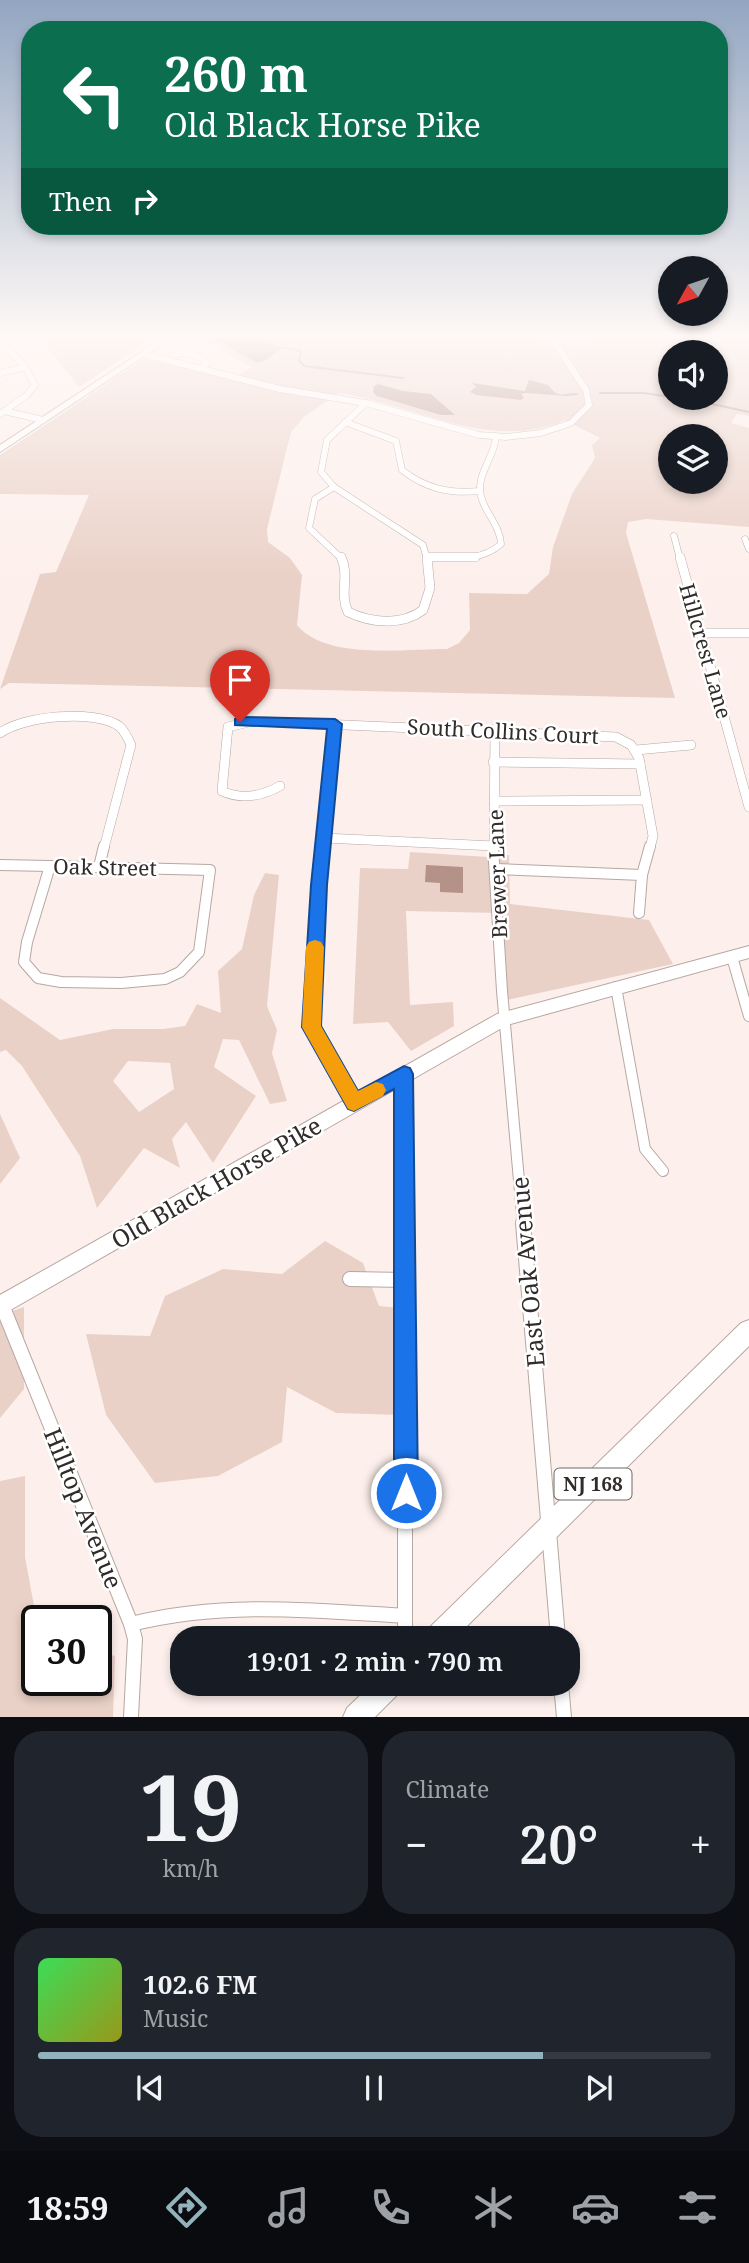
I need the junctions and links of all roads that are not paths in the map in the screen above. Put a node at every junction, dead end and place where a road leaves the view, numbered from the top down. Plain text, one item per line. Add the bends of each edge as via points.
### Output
1 (26, 417) edge
2 (47, 417) edge
3 (350, 417) edge
4 (416, 417) edge
5 (580, 417) edge
6 (43, 420) junction
7 (345, 422) junction
8 (496, 436) junction
9 (0, 449) edge
10 (334, 487) junction
11 (480, 491) junction
12 (674, 536) dead end
13 (745, 539) dead end
14 (749, 549) edge
15 (429, 557) junction
16 (700, 633) junction
17 (749, 633) edge
18 (335, 724) junction
19 (495, 729) junction
20 (0, 733) edge
21 (691, 745) dead end
22 (636, 750) junction
23 (493, 762) junction
24 (737, 763) junction
25 (749, 763) edge
26 (640, 764) junction
27 (280, 786) dead end
28 (647, 800) junction
29 (494, 801) junction
30 (749, 807) edge
31 (324, 838) junction
32 (495, 846) junction
33 (0, 865) edge
34 (50, 866) junction
35 (99, 867) junction
36 (495, 869) junction
37 (642, 875) junction
38 (639, 913) dead end
39 (741, 954) edge
40 (616, 987) junction
41 (749, 1016) edge
42 (503, 1019) junction
43 (404, 1074) junction
44 (354, 1102) junction
45 (663, 1171) dead end
46 (349, 1279) dead end
47 (405, 1280) junction
48 (1, 1306) edge
49 (749, 1331) edge
50 (550, 1525) junction
51 (405, 1616) junction
52 (131, 1624) junction
53 (405, 1626) edge
54 (449, 1626) edge
55 (557, 1626) edge
56 (378, 1696) edge
57 (562, 1696) edge
58 (131, 1717) edge
59 (356, 1717) edge
60 (564, 1717) edge

1 - 6 street
2 - 6 street
3 - 7 street
4 - 8 street
5 - 8 street via 554,430
6 - 9 street
7 - 10 street via 327,440 321,462 321,472
7 - 11 street via 396,441 402,470 419,483 445,492
8 - 11 street
10 - 15 street via 414,537
10 - 15 street via 315,499 309,528 344,564 343,596 348,612 399,620 422,611
11 - 15 street via 502,537 497,549 488,556
12 - 16 street, Hillcrest Lane
13 - 14 street
16 - 17 street
16 - 24 street, Hillcrest Lane
18 - 19 street, South Collins Court
18 - 27 street, South Collins Court via 253,721 230,726 220,787 224,793 267,793
18 - 31 street
19 - 22 street, South Collins Court via 616,737
19 - 23 street, Brewer Lane
20 - 35 street via 35,718 102,720 125,731 131,745
21 - 22 street, South Collins Court
22 - 26 street
23 - 26 street
23 - 29 street, Brewer Lane
24 - 25 street
24 - 30 street, Hillcrest Lane
26 - 28 street
28 - 29 street
28 - 37 street via 653,836
29 - 32 street, Brewer Lane
31 - 32 street
31 - 44 street via 312,1027
32 - 36 street, Brewer Lane
33 - 34 street, Oak Street
34 - 35 street, Oak Street
34 - 35 street, Oak Street via 24,961 40,979 139,982 163,979 192,962 199,953 210,870
36 - 37 street
36 - 42 street, Brewer Lane
37 - 38 street
39 - 40 street, Old Black Horse Pike
39 - 41 street
40 - 42 street, Old Black Horse Pike
40 - 45 street via 645,1149
42 - 43 street, Old Black Horse Pike
42 - 50 street, East Oak Avenue
43 - 44 street, Old Black Horse Pike
43 - 47 street
44 - 48 street, Old Black Horse Pike
46 - 47 street
47 - 51 street
48 - 52 street, Hilltop Avenue
49 - 50 main road, NJ 168
50 - 54 main road, NJ 168
50 - 55 street, East Oak Avenue
51 - 52 street via 253,1608 176,1614
51 - 53 street
52 - 58 street, Hilltop Avenue via 135,1639
56 - 59 main road
57 - 60 street

